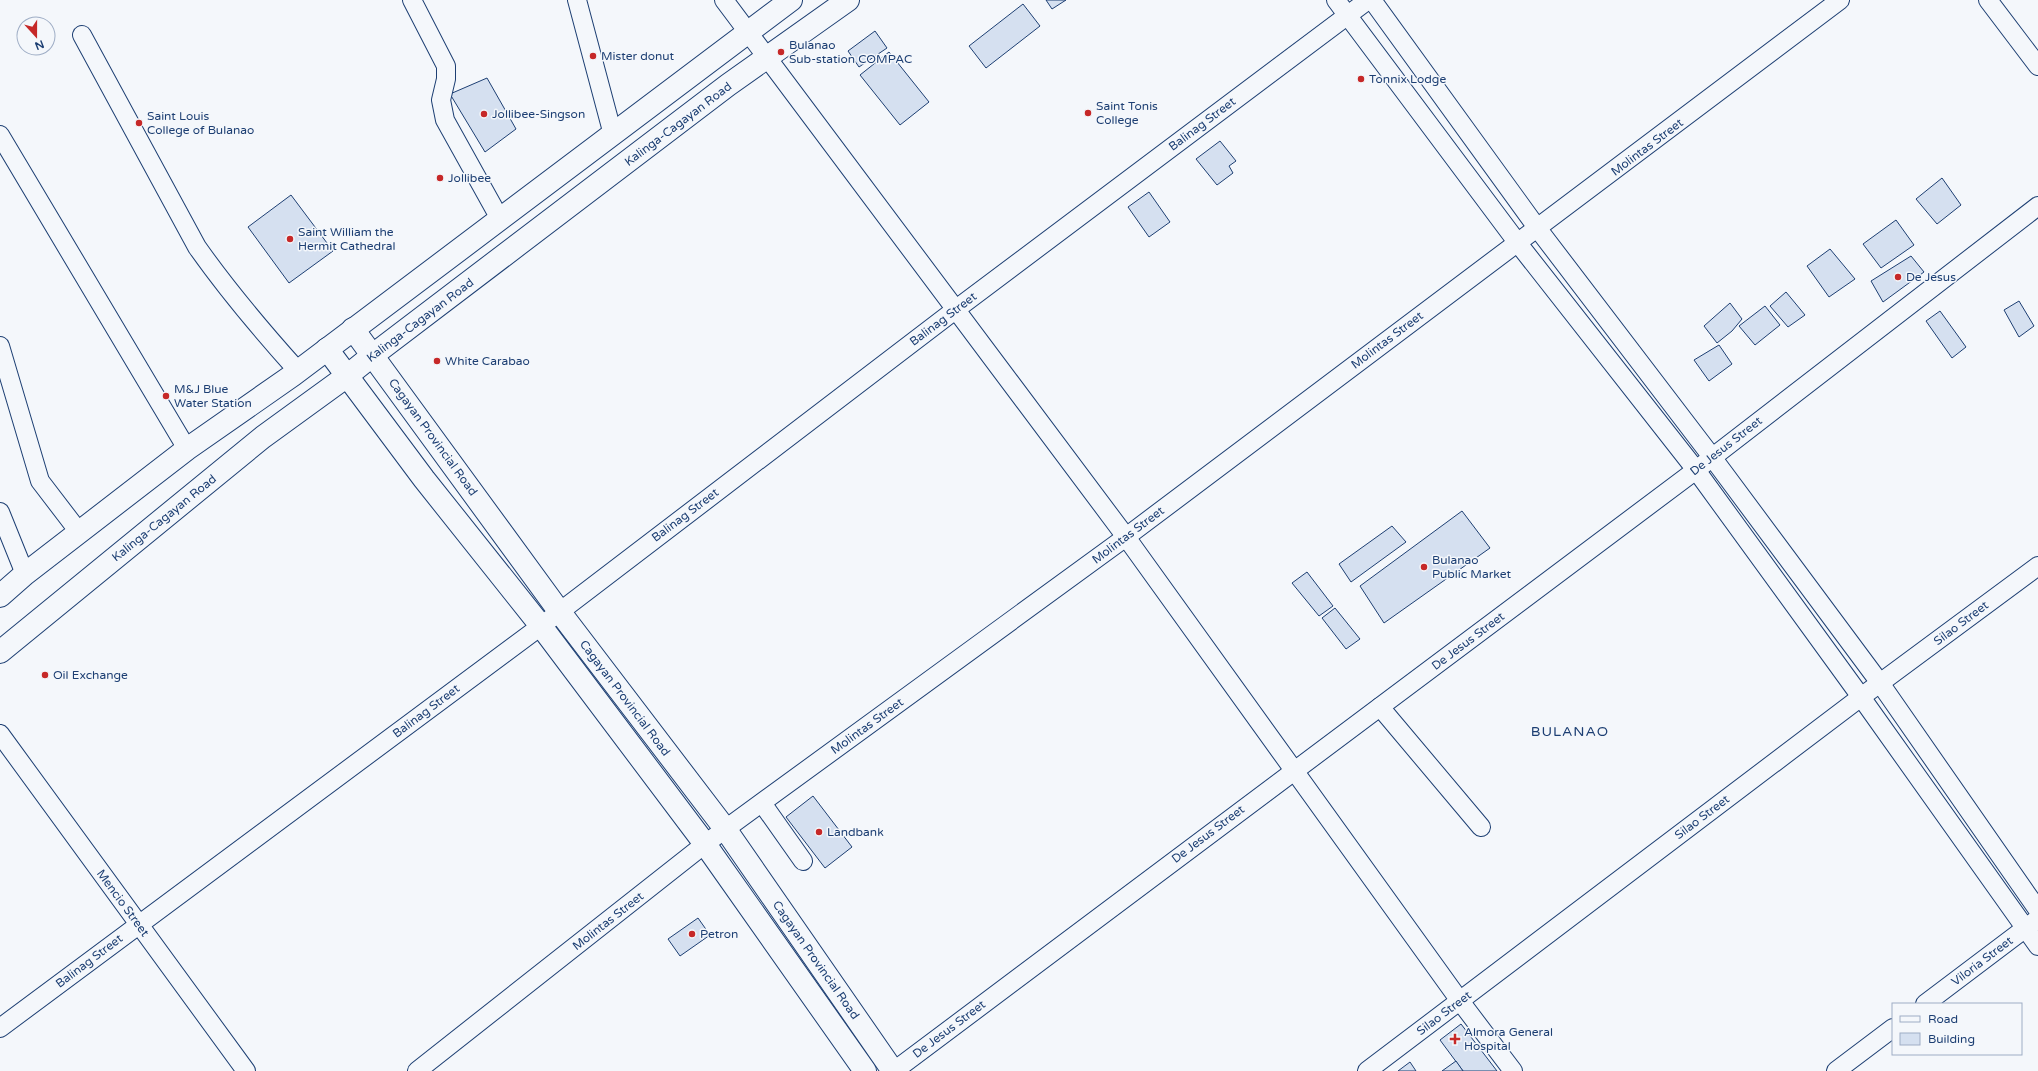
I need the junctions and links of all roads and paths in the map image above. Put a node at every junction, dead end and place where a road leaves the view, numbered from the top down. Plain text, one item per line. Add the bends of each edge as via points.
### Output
1 (412, 0) edge
2 (577, 0) edge
3 (724, 0) edge
4 (791, 0) edge
5 (848, 0) edge
6 (1336, 0) edge
7 (1368, 0) edge
8 (1372, 0) edge
9 (1840, 0) edge
10 (1988, 0) edge
11 (1347, 16) junction
12 (747, 33) junction
13 (82, 35) dead end
14 (768, 58) junction
15 (2038, 66) edge
16 (0, 135) edge
17 (613, 135) junction
18 (2038, 206) edge
19 (500, 219) junction
20 (1538, 229) junction
21 (1517, 242) junction
22 (955, 310) junction
23 (352, 329) junction
24 (0, 346) edge
25 (327, 349) junction
26 (373, 355) junction
27 (297, 370) junction
28 (347, 376) junction
29 (187, 449) junction
30 (1712, 457) junction
31 (450, 460) junction
32 (1696, 470) junction
33 (424, 479) junction
34 (0, 512) edge
35 (79, 532) junction
36 (1126, 537) junction
37 (2038, 566) edge
38 (25, 574) junction
39 (0, 596) edge
40 (559, 611) junction
41 (541, 626) junction
42 (0, 652) edge
43 (1880, 683) junction
44 (1861, 696) junction
45 (1380, 707) junction
46 (0, 734) edge
47 (1293, 770) junction
48 (762, 803) junction
49 (1481, 827) dead end
50 (726, 830) junction
51 (705, 844) junction
52 (802, 861) dead end
53 (2038, 910) edge
54 (138, 924) junction
55 (2031, 924) edge
56 (2038, 946) edge
57 (1460, 1001) junction
58 (1926, 1003) edge
59 (0, 1028) edge
60 (1892, 1029) edge
61 (238, 1068) edge
62 (417, 1071) edge
63 (865, 1071) edge
64 (893, 1071) edge
65 (1367, 1071) edge
66 (1513, 1071) edge
67 (1836, 1071) edge

1 - 19 street via 446,66 441,100 445,120
2 - 17 street
3 - 12 street
4 - 12 main road
5 - 14 main road, Kalinga-Cagayan Road
6 - 11 street
7 - 11 street, Balinag Street
8 - 20 street
9 - 20 street, Molintas Street
10 - 15 street
11 - 21 street
11 - 22 street, Balinag Street
12 - 14 street
12 - 17 main road via 708,60
13 - 27 street via 197,247 232,295
14 - 22 street
14 - 26 main road, Kalinga-Cagayan Road via 722,90
16 - 29 street
17 - 19 main road
18 - 30 street, De Jesus Street
19 - 23 main road
20 - 21 street, Molintas Street
20 - 30 street
21 - 32 street
21 - 36 street, Molintas Street
22 - 36 street
22 - 40 street, Balinag Street
23 - 25 main road
23 - 26 main road, Cagayan Provincial Road
24 - 35 street via 40,481
25 - 27 main road
25 - 28 main road, Cagayan Provincial Road
26 - 28 main road, Kalinga-Cagayan Road
26 - 31 main road, Cagayan Provincial Road
27 - 29 main road
28 - 33 main road, Cagayan Provincial Road
28 - 42 main road, Kalinga-Cagayan Road via 263,437
29 - 35 main road
30 - 32 street, De Jesus Street
30 - 43 street
31 - 33 main road
31 - 40 main road, Cagayan Provincial Road
32 - 44 street
32 - 45 street, De Jesus Street
33 - 41 main road, Cagayan Provincial Road
34 - 38 street
35 - 38 main road
36 - 47 street
36 - 48 street, Molintas Street
37 - 43 street, Silao Street
38 - 39 main road
40 - 41 street, Balinag Street
40 - 50 main road, Cagayan Provincial Road
41 - 51 main road, Cagayan Provincial Road
41 - 54 street, Balinag Street
43 - 44 street, Silao Street
43 - 53 street
44 - 55 street
44 - 57 street, Silao Street
45 - 47 street, De Jesus Street
45 - 49 street
46 - 54 street, Mencio Street
47 - 57 street
47 - 64 street, De Jesus Street
48 - 50 street, Molintas Street
48 - 52 street
50 - 51 street, Molintas Street
50 - 64 main road, Cagayan Provincial Road
51 - 62 street, Molintas Street
51 - 63 main road, Cagayan Provincial Road
54 - 59 street, Balinag Street
54 - 61 street, Mencio Street
55 - 56 street
55 - 58 street, Viloria Street
57 - 65 street, Silao Street
57 - 66 street
60 - 67 street

